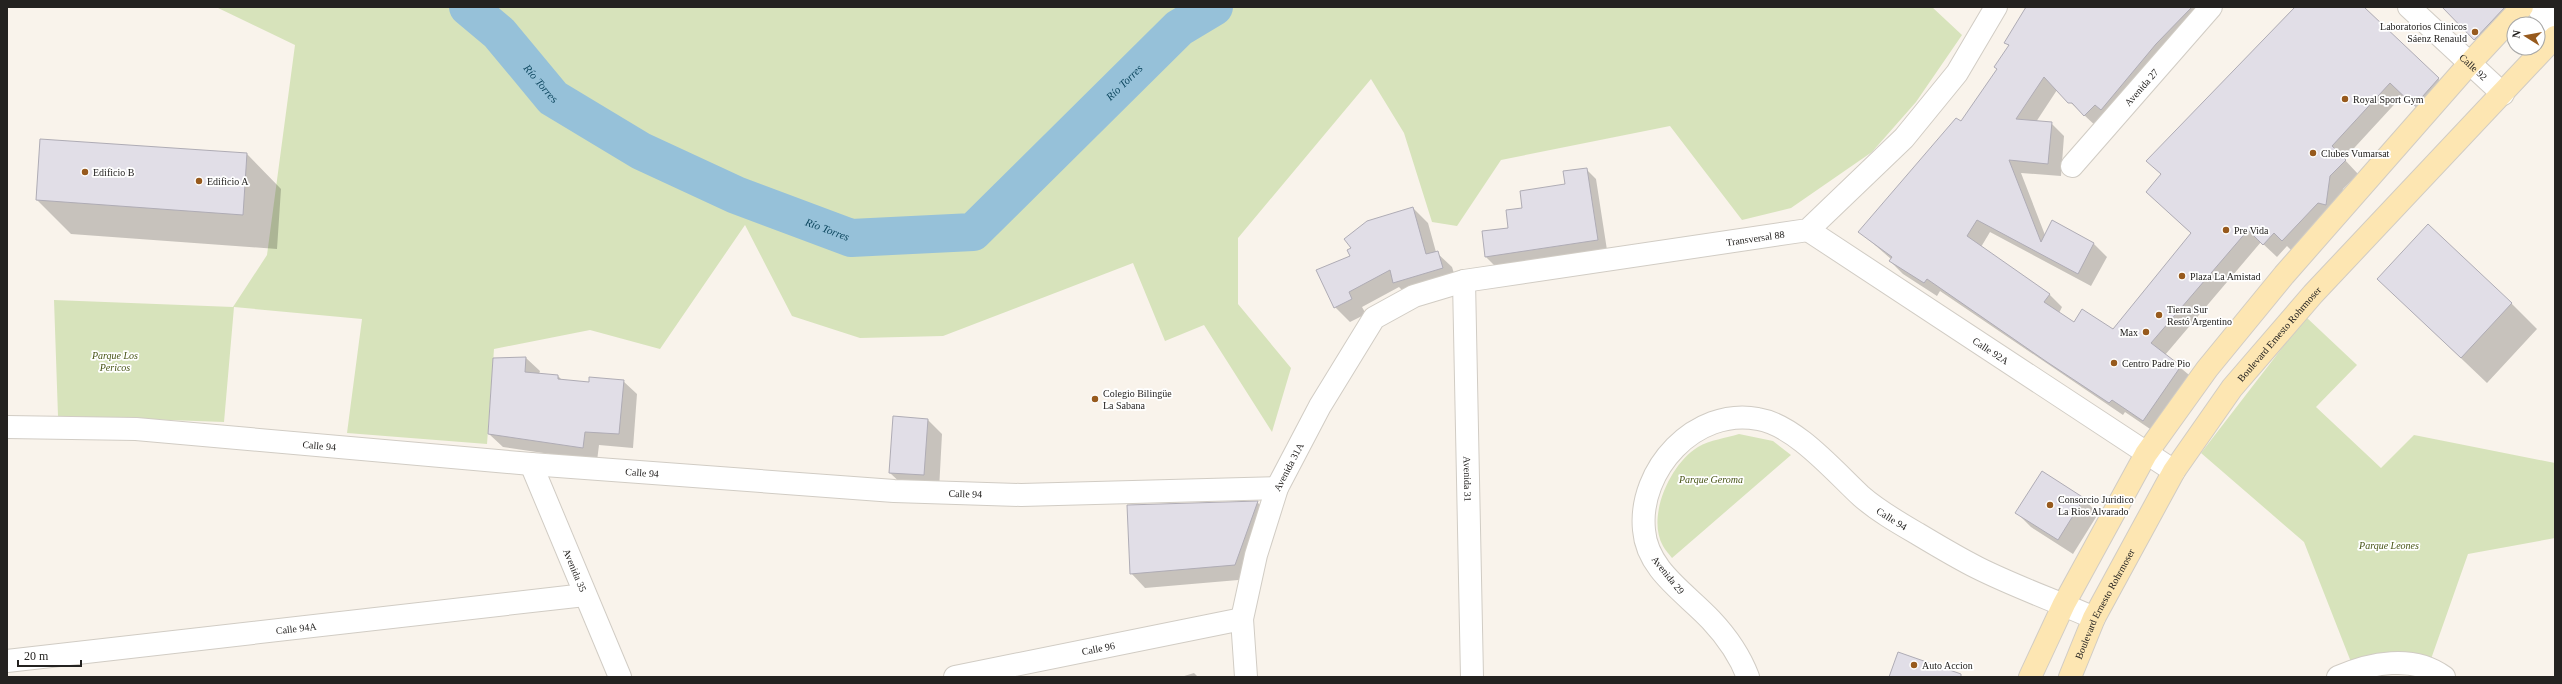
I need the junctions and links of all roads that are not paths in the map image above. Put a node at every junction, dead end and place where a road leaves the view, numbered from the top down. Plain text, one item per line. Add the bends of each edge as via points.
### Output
1 (1996, 7) edge
2 (2211, 7) edge
3 (2409, 7) edge
4 (2522, 7) edge
5 (2538, 7) edge
6 (2555, 25) edge
7 (2555, 38) edge
8 (2470, 63) junction
9 (2503, 94) junction
10 (2072, 166) dead end
11 (1808, 230) junction
12 (1464, 281) junction
13 (1414, 296) joint
14 (7, 427) edge
15 (1704, 427) joint
16 (2146, 454) junction
17 (531, 464) junction
18 (2174, 471) junction
19 (1277, 488) junction
20 (585, 595) junction
21 (2064, 604) junction
22 (2094, 618) junction
23 (1242, 619) junction
24 (7, 660) edge
25 (2443, 676) edge
26 (620, 677) edge
27 (955, 677) edge
28 (1246, 677) edge
29 (1472, 677) edge
30 (1748, 677) edge
31 (2030, 677) edge
32 (2070, 677) edge
33 (2338, 677) edge

1 - 11 street via 1957,73 1904,138
2 - 10 street, Avenida 27
3 - 8 street, Calle 92
4 - 8 main road
5 - 6 street
7 - 9 main road, Boulevard Ernesto Rohrmoser
8 - 9 street, Calle 92
8 - 16 main road via 2274,287 2207,369
9 - 18 main road, Boulevard Ernesto Rohrmoser via 2313,294 2232,388
11 - 12 street, Transversal 88
11 - 16 street, Calle 92A
12 - 13 street, Transversal 88
12 - 29 street, Avenida 31
13 - 19 street, Avenida 31A via 1374,318 1346,361
14 - 17 street, Calle 94 via 136,429
15 - 21 street, Calle 94 via 1730,418 1759,418 1784,429 1808,447 1864,498 1895,520 1979,568
15 - 30 street, Avenida 29 via 1682,441 1658,466 1645,497 1644,531 1652,559 1676,588 1711,620 1742,659
16 - 18 street, Calle 92A
16 - 21 main road
17 - 19 street, Calle 94 via 902,491 1021,495
17 - 20 street, Avenida 35
18 - 22 main road, Boulevard Ernesto Rohrmoser
19 - 23 street, Avenida 31A via 1256,555
20 - 24 street, Calle 94A
20 - 26 street, Avenida 35
21 - 22 street, Calle 94
21 - 31 main road
22 - 32 main road, Boulevard Ernesto Rohrmoser
23 - 27 street, Calle 96
23 - 28 street, Avenida 31A
25 - 33 street via 2423,666 2387,662 2356,669

